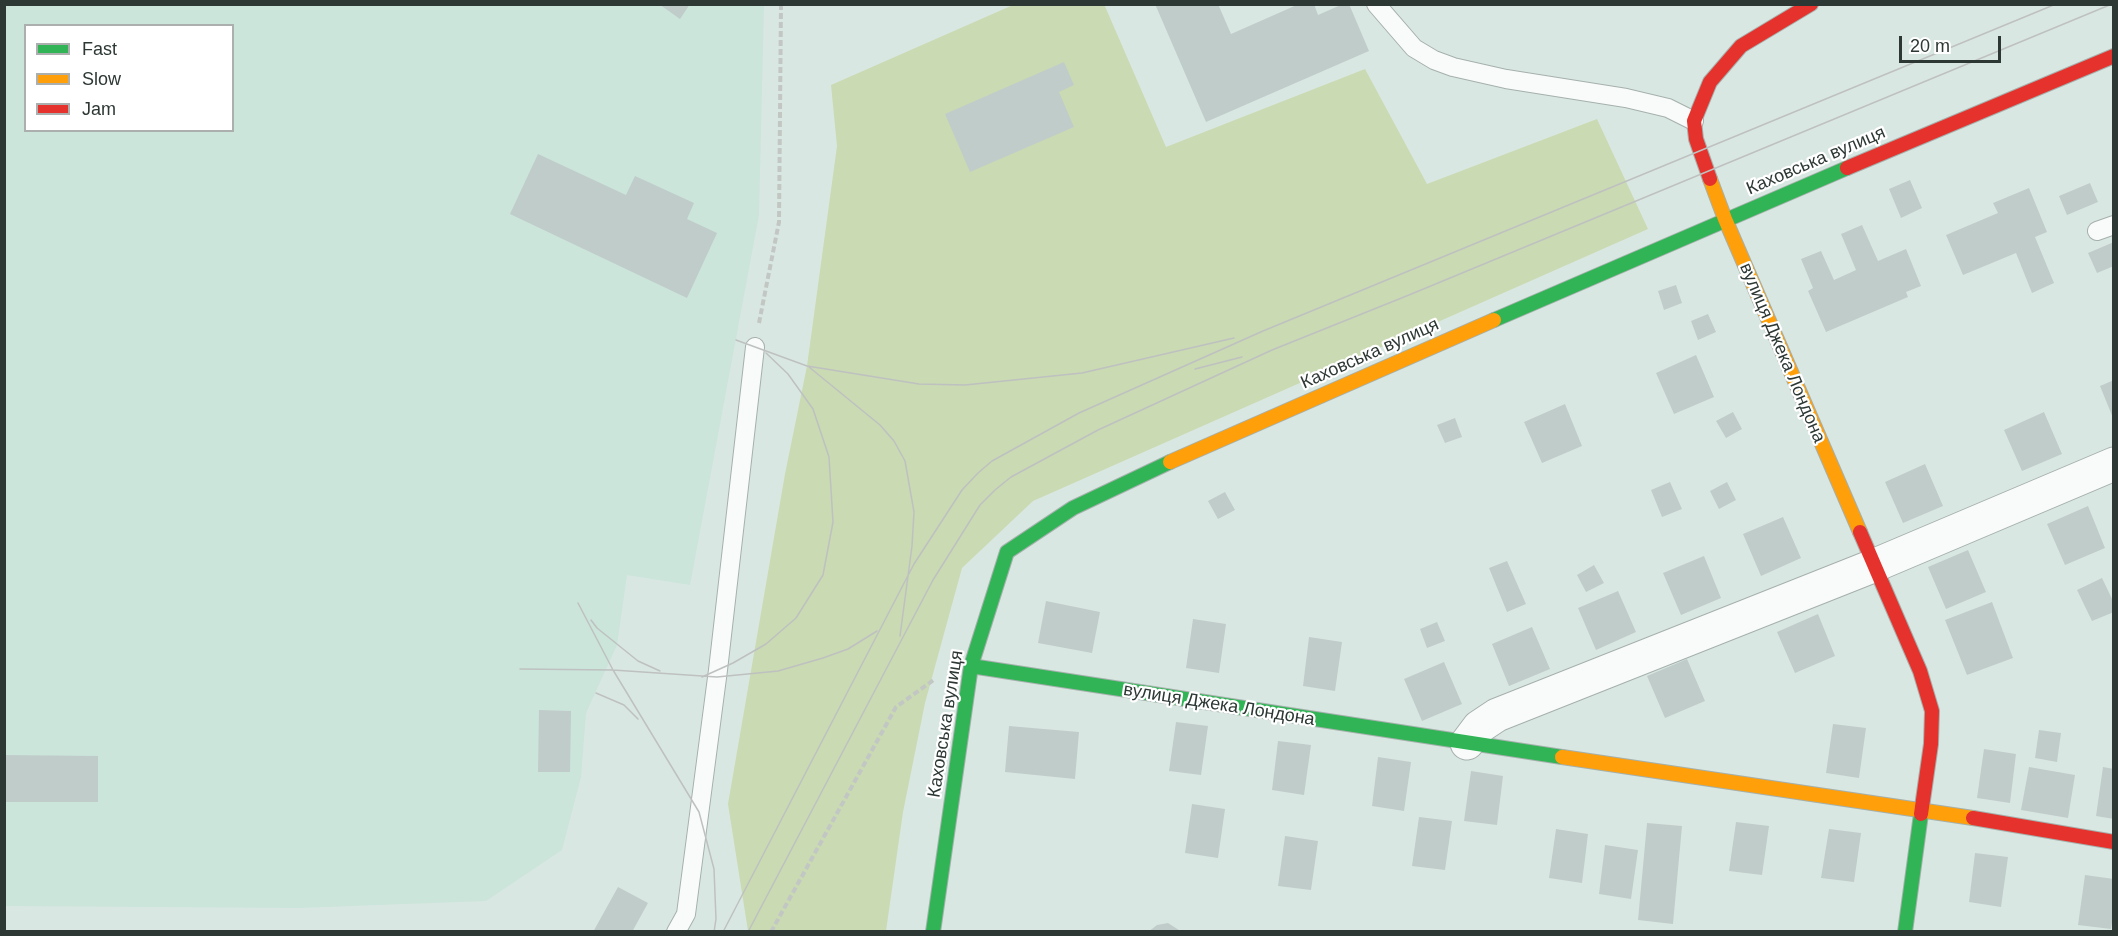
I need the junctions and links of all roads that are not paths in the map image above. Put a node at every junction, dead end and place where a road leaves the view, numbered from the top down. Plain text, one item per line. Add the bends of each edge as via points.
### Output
1 (1376, 4) edge
2 (1811, 4) edge
3 (2114, 56) edge
4 (1695, 130) junction
5 (1725, 219) junction
6 (755, 347) road end
7 (2114, 464) edge
8 (1873, 566) junction
9 (971, 666) junction
10 (1467, 743) junction
11 (1922, 810) junction
12 (2114, 842) edge
13 (676, 932) edge
14 (933, 932) edge
15 (1905, 932) edge

1 - 4 lane via 1414,48 1434,60 1506,79 1668,108
2 - 4 street via 1742,46 1710,82
3 - 5 street, Каховська вулиця
4 - 5 street, вулиця Джека Лондона
5 - 8 street, вулиця Джека Лондона
5 - 9 street, Каховська вулиця via 1073,508 1007,552
6 - 13 lane via 686,914
7 - 8 street
8 - 10 street via 1497,715 1479,727
8 - 11 street, вулиця Джека Лондона via 1920,671 1932,711
9 - 10 street, вулиця Джека Лондона
9 - 14 street, Каховська вулиця
10 - 11 street, вулиця Джека Лондона
11 - 12 street, вулиця Джека Лондона
11 - 15 street, вулиця Джека Лондона

